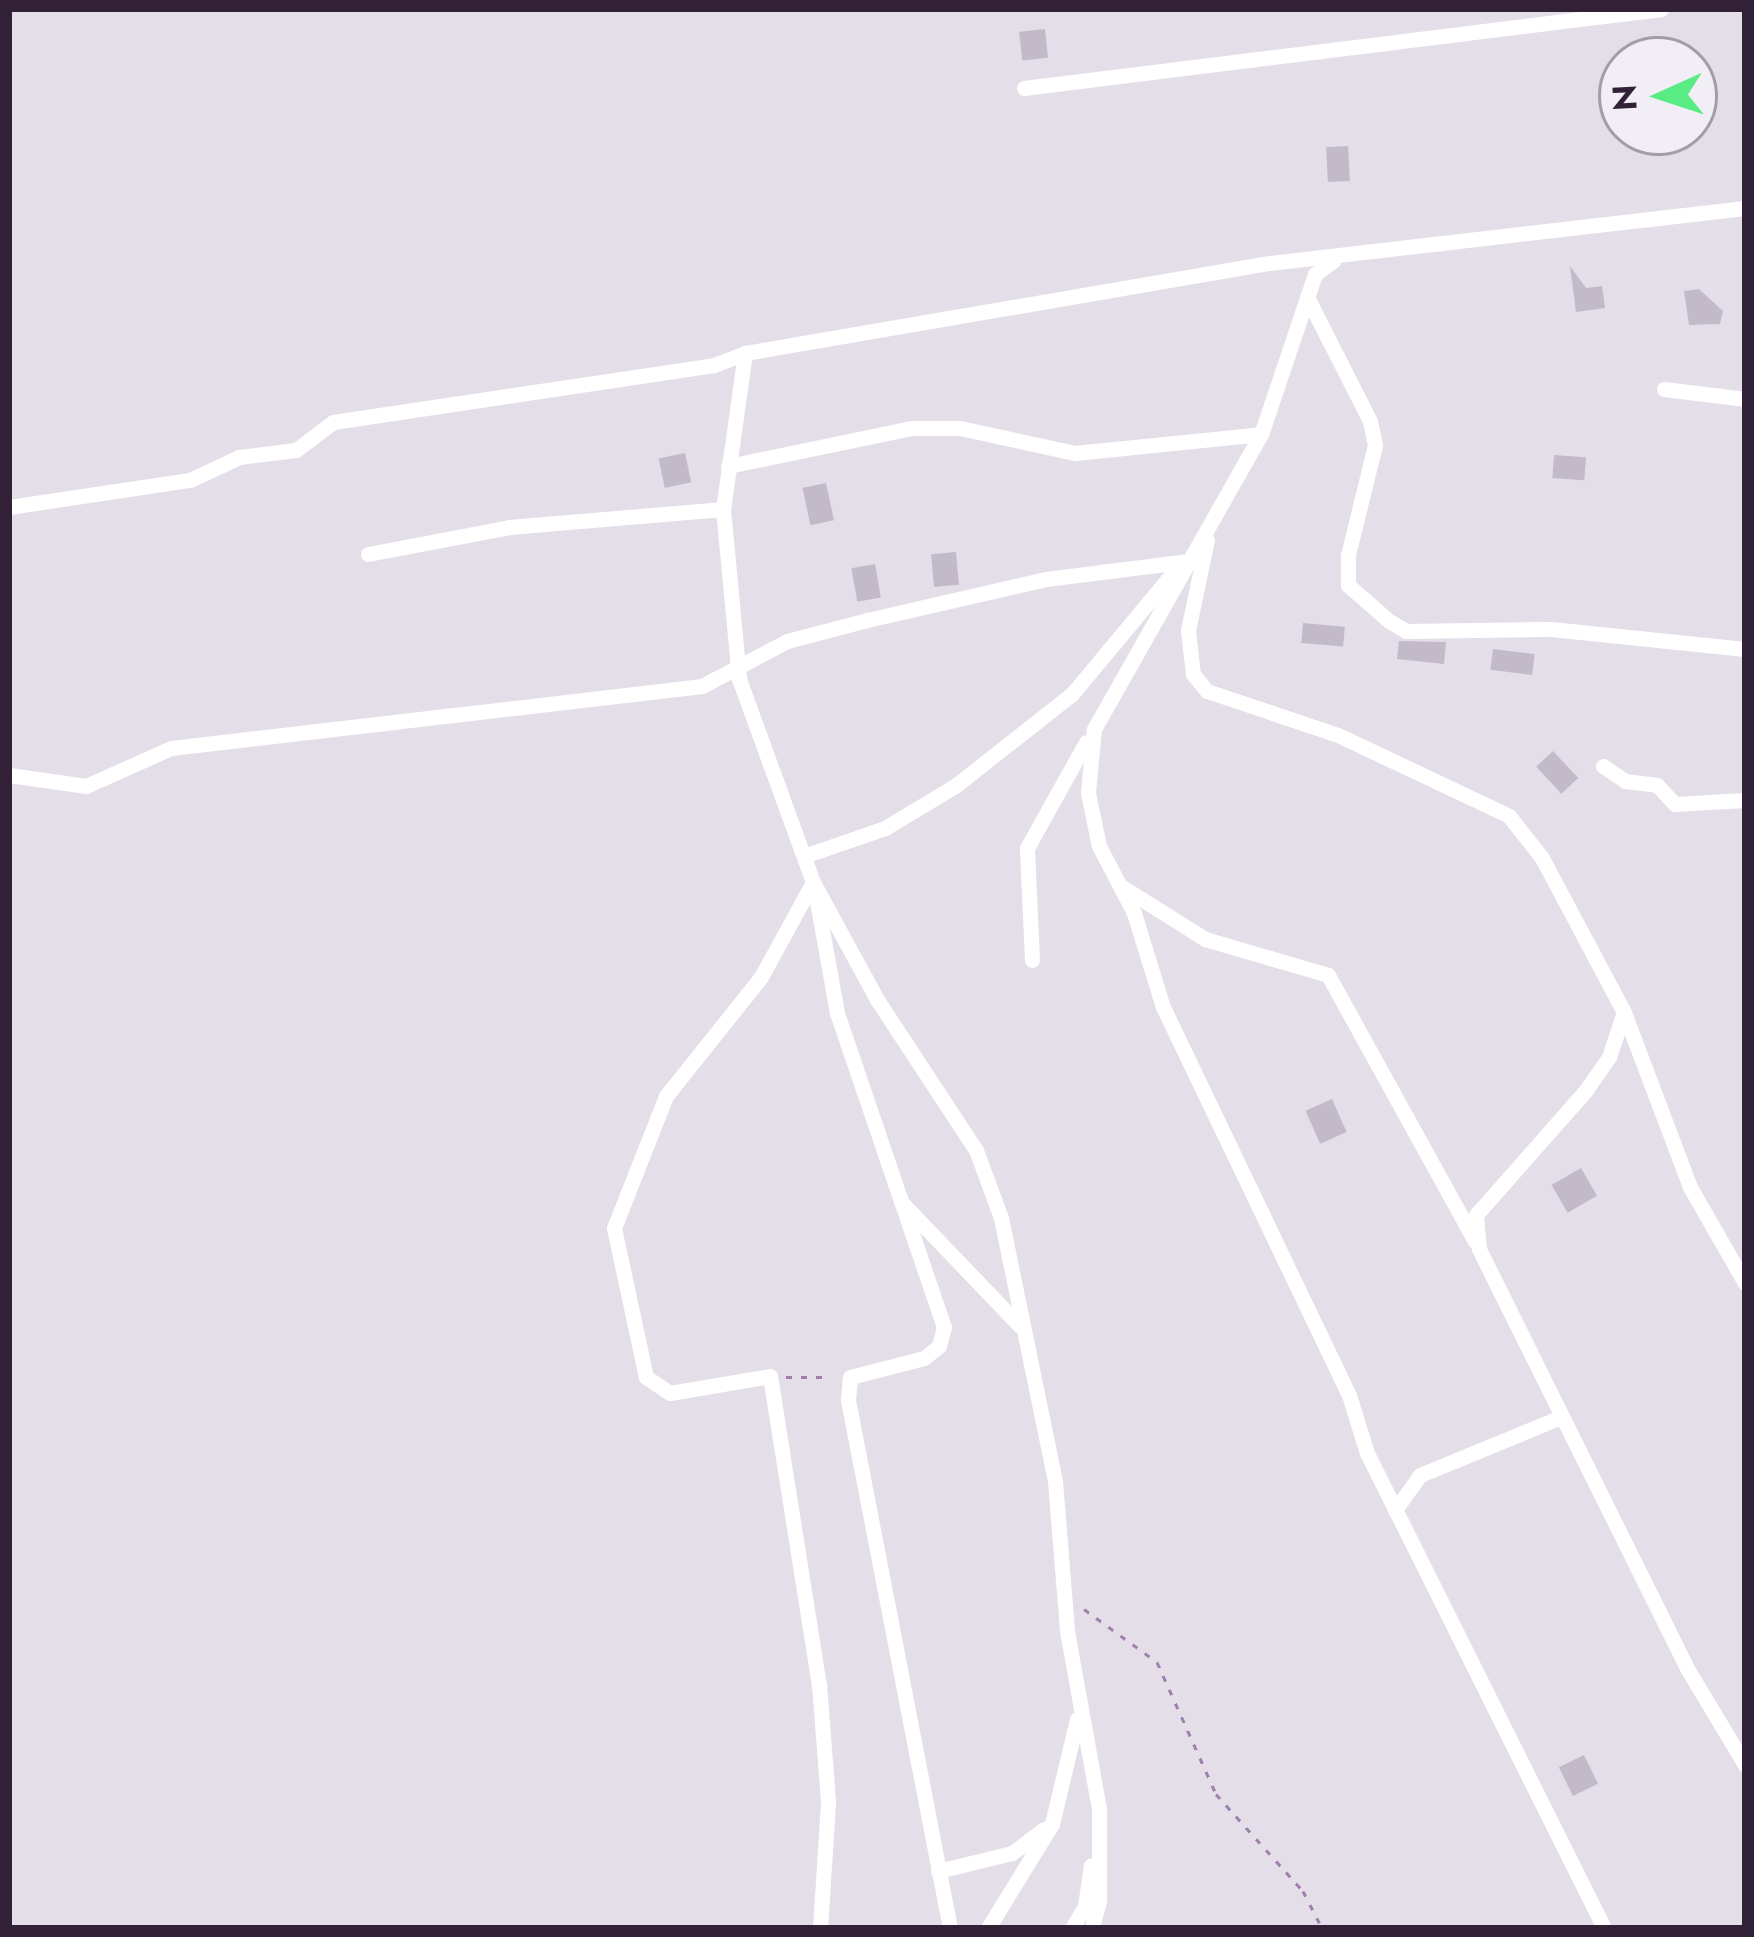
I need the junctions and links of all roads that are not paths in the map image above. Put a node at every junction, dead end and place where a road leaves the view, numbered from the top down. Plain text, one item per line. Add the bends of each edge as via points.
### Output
1 (1528, 9) edge
2 (1661, 9) edge
3 (1538, 24) junction
4 (1024, 88) dead end
5 (1745, 208) edge
6 (1333, 261) junction
7 (1307, 297) junction
8 (745, 353) junction
9 (1664, 389) dead end
10 (1745, 399) edge
11 (1262, 434) junction
12 (728, 466) junction
13 (9, 507) edge
14 (723, 509) junction
15 (1210, 525) junction
16 (368, 554) dead end
17 (1184, 561) junction
18 (1745, 649) edge
19 (738, 671) junction
20 (1094, 729) junction
21 (1603, 766) dead end
22 (9, 776) edge
23 (1745, 800) edge
24 (804, 856) junction
25 (813, 882) junction
26 (1123, 887) junction
27 (1032, 960) dead end
28 (1624, 1012) junction
29 (896, 1198) junction
30 (1479, 1249) junction
31 (1745, 1283) edge
32 (1022, 1328) junction
33 (1562, 1417) junction
34 (1395, 1510) junction
35 (1079, 1699) junction
36 (1745, 1765) edge
37 (1099, 1808) junction
38 (1052, 1823) junction
39 (938, 1871) junction
40 (820, 1928) edge
41 (950, 1928) edge
42 (988, 1928) edge
43 (1072, 1928) edge
44 (1092, 1928) edge
45 (1604, 1928) edge

1 - 3 street
2 - 3 street
3 - 4 street
5 - 6 street
6 - 7 street via 1315,274
6 - 8 street via 1269,263
7 - 11 street
7 - 18 street via 1375,446 1348,585 1389,621 1406,631 1551,629
8 - 12 street
8 - 13 street via 715,365 333,422 296,449 239,457 190,480
9 - 10 street
11 - 12 street via 1075,453 960,428 912,428
11 - 15 street
12 - 14 street
14 - 16 street via 509,527
14 - 19 street
15 - 17 street
15 - 28 street via 1188,630 1192,674 1207,691 1338,735 1509,816 1543,858
17 - 19 street via 1046,579 867,620 787,641
17 - 20 street
17 - 24 street via 1072,694 955,786 885,828
19 - 22 street via 717,683 601,702 171,748 86,786
19 - 24 street
20 - 26 street via 1088,793 1100,846
20 - 27 street via 1027,848
21 - 23 street via 1625,782 1658,785 1675,804
24 - 25 street
25 - 29 street via 837,1013
25 - 32 street via 878,1001 976,1150 1000,1218
25 - 40 street via 761,977 666,1096 614,1228 646,1377 670,1393 770,1376 819,1684 828,1802
26 - 30 street via 1205,939 1317,970 1336,983
26 - 34 street via 1162,1007
28 - 30 street via 1609,1058 1587,1089 1476,1216
28 - 31 street via 1690,1187
29 - 32 street
29 - 39 street via 944,1327 939,1346 924,1358 850,1377 884,1603
30 - 33 street
32 - 35 street via 1055,1481
33 - 34 street via 1420,1475
33 - 36 street via 1688,1670
34 - 45 street
35 - 37 street
35 - 38 street via 1073,1755
37 - 43 street via 1085,1906
37 - 44 street
38 - 39 street via 1012,1853
38 - 42 street
39 - 41 street

